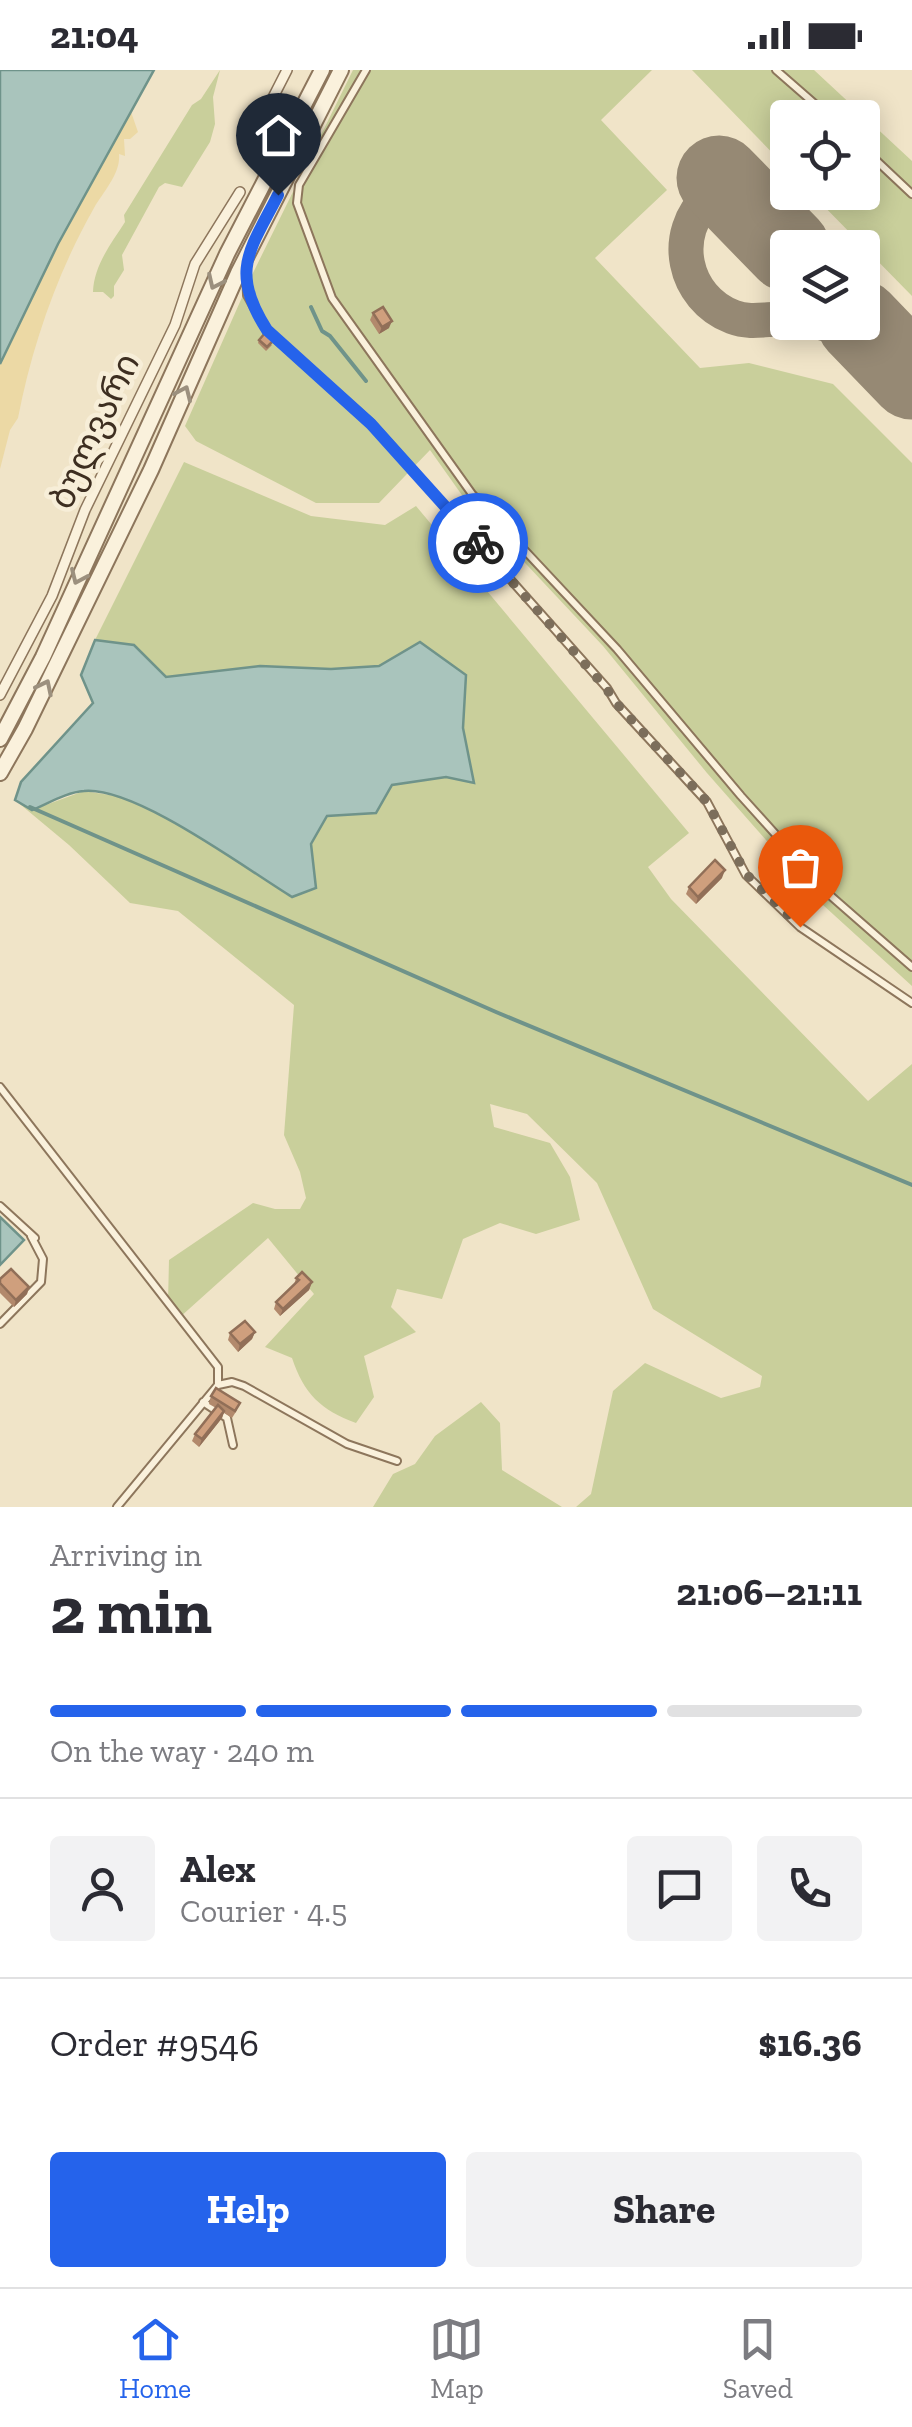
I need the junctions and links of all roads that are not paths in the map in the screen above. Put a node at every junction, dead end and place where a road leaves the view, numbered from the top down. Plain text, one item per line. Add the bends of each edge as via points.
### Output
1 (287, 70) edge
2 (322, 70) edge
3 (341, 70) edge
4 (366, 70) edge
5 (776, 70) edge
6 (810, 100) edge
7 (262, 121) dead end
8 (880, 164) edge
9 (240, 192) dead end
10 (912, 194) edge
11 (246, 258) junction
12 (0, 695) edge
13 (0, 739) edge
14 (0, 773) edge
15 (912, 966) edge
16 (912, 1004) edge
17 (0, 1087) edge
18 (0, 1206) edge
19 (0, 1324) edge
20 (218, 1384) junction
21 (202, 1402) junction
22 (233, 1445) dead end
23 (397, 1460) dead end
24 (117, 1507) edge

1 - 7 street
2 -> 13 street via 227,254
3 - 11 street
4 - 15 lane via 299,184 297,202 332,298 472,494 832,898
5 - 6 lane
8 - 10 lane
9 - 12 street, ბულვარი via 195,264 52,596
14 -> 11 street via 151,470
11 - 16 lane via 247,295 267,330 371,424 707,802 746,874 800,927
17 - 20 lane via 218,1367
18 - 19 lane via 35,1238 43,1258 41,1282
20 - 21 lane
20 - 23 lane via 244,1386 347,1444
21 - 22 lane via 228,1418
21 - 24 lane

